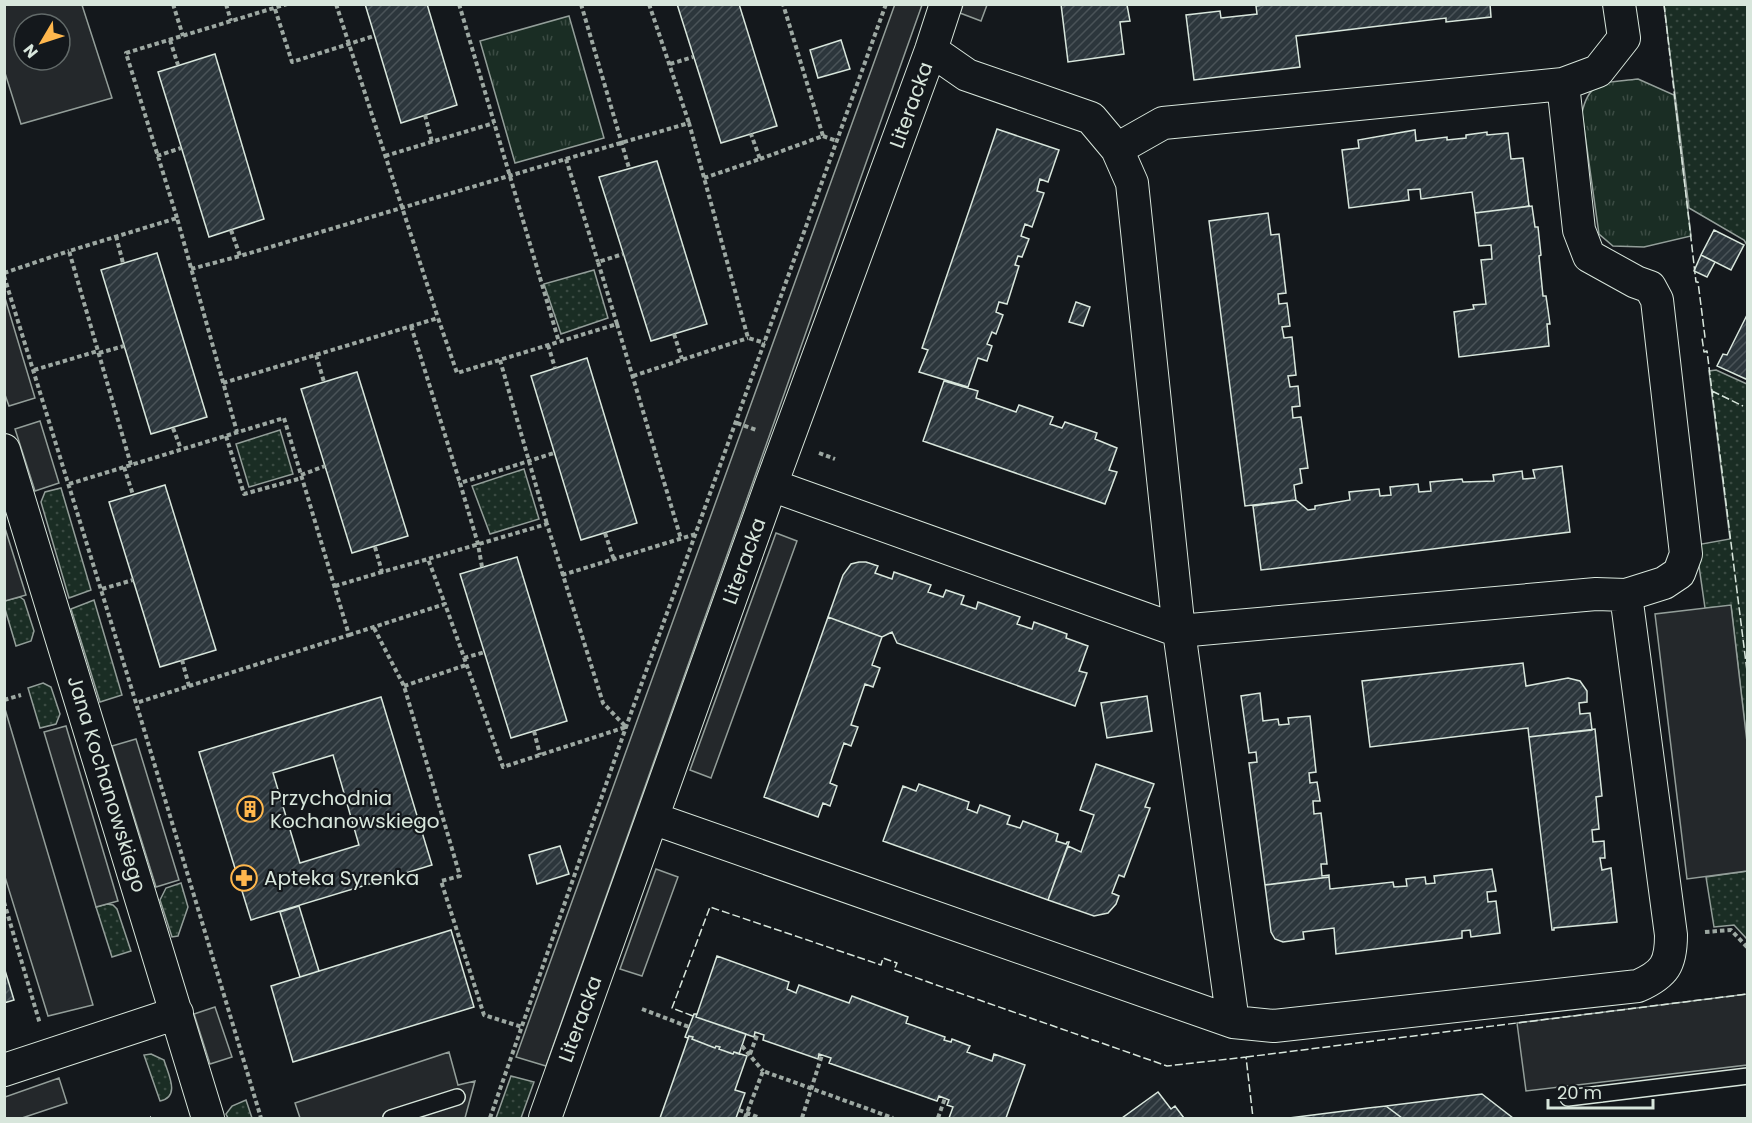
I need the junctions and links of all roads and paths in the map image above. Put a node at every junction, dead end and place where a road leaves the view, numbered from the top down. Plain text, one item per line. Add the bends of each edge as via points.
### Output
1 (173, 4) edge
2 (226, 4) edge
3 (287, 4) edge
4 (336, 4) edge
5 (459, 4) edge
6 (581, 4) edge
7 (650, 4) edge
8 (783, 4) edge
9 (886, 4) edge
10 (946, 4) edge
11 (1619, 4) edge
12 (274, 8) junction
13 (231, 21) junction
14 (183, 36) junction
15 (374, 36) dead end
16 (170, 40) junction
17 (349, 45) junction
18 (931, 50) junction
19 (693, 57) dead end
20 (670, 64) junction
21 (178, 65) dead end
22 (1563, 84) junction
23 (425, 115) dead end
24 (494, 123) junction
25 (689, 123) junction
26 (751, 134) dead end
27 (824, 136) junction
28 (432, 141) junction
29 (837, 141) junction
30 (621, 143) junction
31 (181, 148) dead end
32 (1117, 149) junction
33 (157, 156) junction
34 (385, 156) junction
35 (566, 159) junction
36 (760, 159) junction
37 (629, 168) dead end
38 (510, 176) junction
39 (704, 178) junction
40 (402, 209) junction
41 (177, 218) junction
42 (231, 230) dead end
43 (116, 237) junction
44 (69, 251) junction
45 (623, 254) dead end
46 (240, 256) junction
47 (598, 262) junction
48 (123, 263) dead end
49 (191, 269) junction
50 (4, 275) edge
51 (438, 318) junction
52 (617, 324) junction
53 (411, 326) junction
54 (674, 334) dead end
55 (748, 338) junction
56 (559, 342) junction
57 (765, 343) junction
58 (548, 345) junction
59 (124, 346) dead end
60 (99, 352) junction
61 (316, 355) junction
62 (500, 360) junction
63 (682, 360) junction
64 (555, 368) dead end
65 (34, 370) junction
66 (633, 376) junction
67 (324, 382) dead end
68 (223, 383) junction
69 (173, 428) dead end
70 (237, 432) junction
71 (226, 436) junction
72 (181, 449) junction
73 (4, 450) edge
74 (554, 453) dead end
75 (529, 461) junction
76 (131, 465) junction
77 (325, 466) dead end
78 (124, 467) junction
79 (301, 476) junction
80 (460, 483) junction
81 (69, 484) junction
82 (771, 485) junction
83 (134, 495) dead end
84 (547, 524) junction
85 (605, 533) dead end
86 (696, 534) junction
87 (681, 539) junction
88 (478, 544) junction
89 (375, 547) dead end
90 (428, 559) junction
91 (614, 560) junction
92 (482, 567) dead end
93 (382, 572) junction
94 (562, 575) junction
95 (133, 580) dead end
96 (335, 586) junction
97 (102, 589) junction
98 (1626, 595) junction
99 (445, 604) junction
100 (374, 628) junction
101 (1179, 631) junction
102 (349, 635) junction
103 (485, 652) dead end
104 (464, 658) junction
105 (182, 660) dead end
106 (466, 665) junction
107 (189, 686) junction
108 (404, 686) junction
109 (21, 695) dead end
110 (4, 700) edge
111 (136, 703) junction
112 (626, 727) junction
113 (534, 731) dead end
114 (540, 755) junction
115 (652, 818) junction
116 (4, 902) edge
117 (1671, 935) junction
118 (1748, 948) edge
119 (642, 1009) dead end
120 (177, 1013) junction
121 (1233, 1022) junction
122 (689, 1026) dead end
123 (522, 1027) junction
124 (42, 1032) dead end
125 (758, 1033) dead end
126 (742, 1046) dead end
127 (750, 1054) junction
128 (822, 1055) dead end
129 (4, 1070) edge
130 (763, 1071) junction
131 (1748, 1076) edge
132 (811, 1090) junction
133 (457, 1097) dead end
134 (945, 1098) dead end
135 (1568, 1098) dead end
136 (739, 1110) dead end
137 (746, 1116) edge
138 (208, 1119) edge
139 (261, 1119) edge
140 (391, 1119) edge
141 (490, 1119) edge
142 (545, 1119) edge
143 (760, 1119) edge
144 (802, 1119) edge
145 (894, 1119) edge
146 (938, 1119) edge

1 - 14 path
2 - 13 path
3 - 12 path
4 - 17 path
5 - 24 path
6 - 30 path
7 - 20 path
8 - 27 path
9 - 29 path
10 - 18 street, Literacka
11 - 22 street via 1624,38 1598,71
12 - 13 path
12 - 17 path via 292,62
13 - 14 path
14 - 16 path
15 - 17 path
16 - 21 path
16 - 33 path via 126,53
17 - 34 path
18 - 32 street via 967,75 1091,118
18 - 82 street, Literacka
19 - 20 path
20 - 25 path
22 - 32 street via 1163,123
22 - 98 street via 1579,230 1589,256 1650,287 1657,300 1686,554 1679,573 1664,584
23 - 28 path
24 - 28 path
24 - 38 path
25 - 30 path
25 - 39 path
26 - 36 path
27 - 29 path
27 - 36 path
28 - 34 path
29 - 57 path
30 - 35 path
30 - 37 path
31 - 33 path
32 - 101 street via 1132,183
33 - 41 path
34 - 40 path
35 - 38 path
35 - 47 path
36 - 39 path
38 - 40 path
38 - 56 path
39 - 55 path
40 - 46 path
40 - 51 path
41 - 43 path
41 - 49 path
42 - 46 path
43 - 44 path
43 - 48 path
44 - 50 path
44 - 60 path
45 - 47 path
46 - 49 path
47 - 52 path
49 - 68 path
50 - 65 path
51 - 53 path
51 - 62 path via 457,373
52 - 56 path
52 - 66 path
53 - 61 path
53 - 80 path
54 - 63 path
55 - 57 path
55 - 63 path
56 - 58 path
57 - 86 path
58 - 62 path
58 - 64 path
59 - 60 path
60 - 65 path
60 - 76 path
61 - 67 path
61 - 68 path
62 - 75 path
63 - 66 path
65 - 81 path
66 - 87 path
68 - 70 path
69 - 72 path
70 - 71 path
70 - 79 path via 284,418
71 - 72 path
71 - 79 path via 244,494
72 - 76 path
73 - 120 street, Jana Kochanowskiego
74 - 75 path
75 - 80 path
75 - 84 path
76 - 78 path
77 - 79 path
78 - 81 path
78 - 83 path
79 - 96 path
80 - 88 path
81 - 97 path
82 - 101 street
82 - 115 street, Literacka
84 - 88 path
84 - 94 path
85 - 91 path
86 - 87 path
86 - 112 path
87 - 91 path
88 - 90 path
88 - 92 path
89 - 93 path
90 - 93 path
90 - 99 path
91 - 94 path
93 - 96 path
94 - 112 path via 603,703
95 - 97 path
96 - 102 path
97 - 111 path
98 - 101 street via 1596,594
98 - 117 street
99 - 100 path
99 - 104 path
100 - 102 path
100 - 108 path
101 - 121 street
102 - 107 path
103 - 104 path
104 - 106 path
105 - 107 path
106 - 108 path
106 - 114 path via 503,767
107 - 111 path
108 - 123 path via 460,876 441,881 484,1015
109 - 110 path
111 - 139 path
112 - 114 path
112 - 123 path
113 - 114 path
115 - 121 street
115 - 142 street, Literacka
116 - 124 path
117 - 118 path via 1731,930
117 - 121 street via 1671,953 1665,969 1638,986 1274,1026
119 - 122 path
120 - 129 street
120 - 138 street, Jana Kochanowskiego
123 - 141 path
125 - 127 path
126 - 127 path
127 - 130 path
128 - 132 path
130 - 132 path
130 - 137 path
131 - 135 lane
132 - 144 path
132 - 145 path
133 - 140 lane
134 - 146 path
136 - 137 path
137 - 143 path

